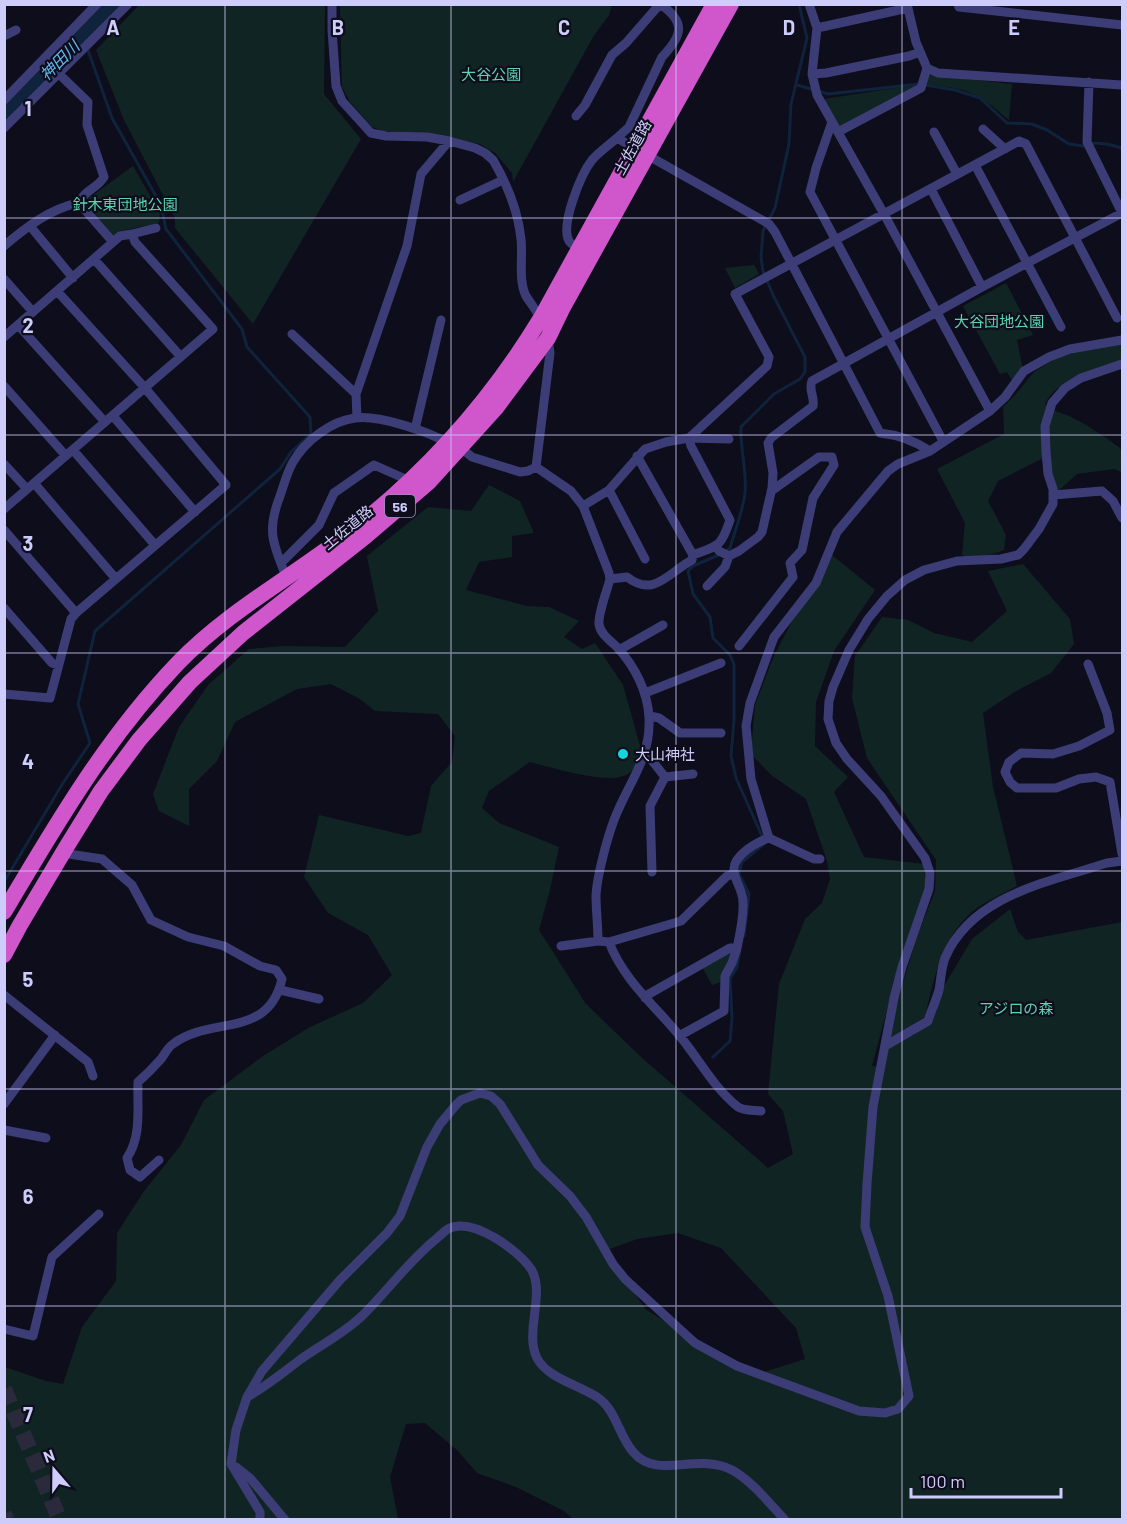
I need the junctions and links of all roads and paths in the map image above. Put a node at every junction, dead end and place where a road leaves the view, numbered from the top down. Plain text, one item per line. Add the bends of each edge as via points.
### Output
1 (97, 4) edge
2 (128, 4) edge
3 (332, 4) edge
4 (660, 4) edge
5 (714, 4) edge
6 (731, 4) edge
7 (809, 4) edge
8 (958, 4) edge
9 (907, 6) edge
10 (1122, 25) edge
11 (817, 28) junction
12 (16, 30) dead end
13 (4, 36) edge
14 (920, 52) junction
15 (927, 68) junction
16 (59, 74) junction
17 (812, 79) junction
18 (1089, 82) junction
19 (1122, 85) edge
20 (4, 100) edge
21 (576, 116) dead end
22 (832, 122) junction
23 (4, 128) edge
24 (983, 129) dead end
25 (838, 132) junction
26 (934, 132) dead end
27 (617, 138) junction
28 (449, 141) junction
29 (1005, 149) junction
30 (641, 152) junction
31 (975, 165) junction
32 (957, 174) junction
33 (503, 180) junction
34 (931, 189) junction
35 (460, 201) dead end
36 (79, 203) junction
37 (1122, 213) edge
38 (884, 214) junction
39 (30, 226) junction
40 (156, 228) dead end
41 (132, 234) junction
42 (1074, 238) junction
43 (836, 240) junction
44 (113, 242) junction
45 (4, 246) edge
46 (580, 248) junction
47 (94, 259) junction
48 (791, 263) junction
49 (1028, 263) junction
50 (73, 278) junction
51 (4, 279) edge
52 (982, 287) junction
53 (57, 291) junction
54 (33, 312) junction
55 (936, 312) junction
56 (541, 318) junction
57 (1117, 318) dead end
58 (441, 320) dead end
59 (18, 325) junction
60 (1061, 327) dead end
61 (292, 334) dead end
62 (4, 337) edge
63 (548, 338) junction
64 (888, 339) junction
65 (1122, 340) edge
66 (181, 357) junction
67 (844, 363) junction
68 (1122, 364) edge
69 (4, 386) edge
70 (145, 388) junction
71 (356, 394) junction
72 (990, 411) junction
73 (357, 418) junction
74 (109, 419) junction
75 (415, 429) junction
76 (688, 438) junction
77 (729, 440) dead end
78 (943, 441) junction
79 (455, 445) junction
80 (930, 451) junction
81 (69, 453) junction
82 (637, 456) junction
83 (4, 464) edge
84 (536, 466) junction
85 (410, 481) junction
86 (30, 486) junction
87 (772, 488) junction
88 (609, 490) junction
89 (1053, 495) junction
90 (583, 506) junction
91 (4, 509) edge
92 (195, 512) junction
93 (1122, 518) edge
94 (4, 530) edge
95 (155, 545) junction
96 (722, 552) junction
97 (693, 555) junction
98 (645, 559) dead end
99 (283, 569) junction
100 (116, 579) junction
101 (610, 579) junction
102 (707, 586) dead end
103 (4, 608) edge
104 (76, 613) junction
105 (663, 625) dead end
106 (739, 646) dead end
107 (619, 650) junction
108 (721, 663) dead end
109 (1088, 664) dead end
110 (58, 665) junction
111 (645, 693) junction
112 (4, 694) edge
113 (650, 716) junction
114 (721, 733) dead end
115 (646, 753) junction
116 (693, 774) dead end
117 (665, 777) junction
118 (769, 838) junction
119 (62, 853) junction
120 (1122, 854) edge
121 (820, 859) dead end
122 (1122, 861) edge
123 (652, 872) dead end
124 (734, 874) junction
125 (4, 912) edge
126 (598, 941) junction
127 (609, 942) junction
128 (561, 946) dead end
129 (736, 948) junction
130 (4, 955) edge
131 (280, 990) junction
132 (4, 995) edge
133 (645, 998) junction
134 (319, 999) dead end
135 (55, 1035) junction
136 (679, 1036) junction
137 (885, 1046) junction
138 (93, 1076) dead end
139 (4, 1104) edge
140 (761, 1111) dead end
141 (4, 1130) edge
142 (46, 1138) dead end
143 (159, 1160) dead end
144 (99, 1214) dead end
145 (4, 1329) edge
146 (247, 1397) junction
147 (231, 1464) junction
148 (260, 1520) edge
149 (285, 1520) edge
150 (785, 1520) edge

1 - 20 street
2 - 16 street
3 - 28 street via 336,86 342,101 371,133
4 - 21 street via 612,55
4 - 27 street via 673,13 679,30 629,127
5 - 30 highway, 土佐道路 / 56
6 - 30 highway, 土佐道路 / 56
7 - 11 street
8 - 10 street
9 - 11 street
9 - 14 street
11 - 17 street
12 - 13 street
14 - 15 street
14 - 17 street
15 - 18 street via 938,73
15 - 25 street via 922,85
16 - 23 street
16 - 36 street via 88,102 87,125 104,177 82,195
17 - 22 street
18 - 19 street
18 - 37 street via 1088,145
22 - 25 street
22 - 43 street via 810,192
24 - 29 street
25 - 38 street
26 - 32 street
27 - 30 street
27 - 46 street via 592,160 578,184 570,208 567,239
28 - 33 street via 485,153
28 - 71 street via 421,174 407,246
29 - 31 street
29 - 42 street via 1019,141 1026,144
30 - 46 highway, 土佐道路 / 56
30 - 48 street via 766,222
30 - 63 highway, 土佐道路 / 56
31 - 32 street
31 - 49 street
32 - 34 street
33 - 35 street
33 - 56 street via 518,215 526,296
34 - 38 street
34 - 52 street
36 - 39 street via 65,206
36 - 44 street
37 - 42 street
38 - 43 street
38 - 55 street
39 - 45 street
39 - 50 street
40 - 41 street
41 - 44 street
41 - 66 street via 213,329
42 - 49 street
42 - 57 street
43 - 48 street
43 - 64 street
44 - 47 street
46 - 56 highway, 土佐道路 / 56
47 - 50 street
47 - 66 street
48 - 67 street
48 - 76 street via 735,294 769,357 766,366
49 - 52 street
49 - 60 street
50 - 53 street
51 - 54 street
52 - 55 street
53 - 54 street
53 - 70 street
54 - 59 street
55 - 64 street
55 - 72 street
56 - 63 street
56 - 79 highway, 土佐道路 / 56
58 - 75 street
59 - 62 street
59 - 74 street
61 - 71 street
63 - 79 highway, 土佐道路 / 56 via 496,408
63 - 84 street via 550,353
64 - 67 street
64 - 78 street
65 - 72 street via 1049,357 1024,371 1005,398
66 - 70 street
67 - 80 street via 880,433 917,442
67 - 87 street via 812,381 813,406 768,443
68 - 89 street via 1081,378 1052,403 1045,426
69 - 81 street
70 - 74 street
70 - 92 street via 226,485
71 - 73 street
72 - 78 street
73 - 75 street
73 - 99 street via 340,422 320,434 291,464 275,511 272,536
74 - 81 street
74 - 92 street
75 - 79 street
76 - 77 street
76 - 82 street via 645,449
76 - 96 street via 730,520
78 - 80 street
79 - 84 street via 472,457 520,472
79 - 85 highway, 土佐道路 / 56
79 - 119 highway, 土佐道路 / 56 via 429,482 243,633 190,682 139,740
80 - 118 street via 888,471 837,532 816,583 774,637 750,703 746,726 751,779
81 - 86 street
81 - 95 street
82 - 88 street
82 - 97 street
83 - 86 street
84 - 90 street via 572,491
85 - 99 highway, 土佐道路 / 56 via 358,526
85 - 99 street via 374,465 334,493 319,525
86 - 91 street
86 - 100 street
87 - 96 street via 762,532 739,551
87 - 106 street via 819,457 832,457 834,465 813,498 802,550 790,563 793,577
88 - 90 street
88 - 98 street
89 - 93 street via 1102,492 1113,501
89 - 137 street via 1053,504 1018,555 957,561 924,570 886,596 849,650 833,687 828,719 836,743 881,796 925,858 930,873 929,889 902,967
90 - 101 street
92 - 95 street
94 - 104 street
95 - 100 street
96 - 97 street
96 - 102 street via 725,567
97 - 101 street via 692,560 655,584 637,585 627,577
99 - 125 highway, 土佐道路 / 56 via 179,662 118,732 80,786
100 - 104 street
101 - 107 street via 599,622 601,632
103 - 110 street
104 - 110 street
105 - 107 street
107 - 111 street
108 - 111 street
109 - 120 street via 1110,730 1053,754 1021,753 1009,762 1005,772 1017,788 1056,788 1096,777 1110,782
110 - 112 street via 50,698
111 - 113 street
113 - 114 street via 680,733
113 - 115 street
115 - 117 street
115 - 126 street via 614,821 603,862 596,895
116 - 117 street
117 - 123 street via 650,806
118 - 121 street via 814,860
118 - 124 street via 738,858
119 - 130 highway, 土佐道路 / 56
119 - 131 street via 102,860 132,885 151,920 276,970 282,978
122 - 137 street via 1107,862 1007,896 990,907 964,928 944,959 928,1021
124 - 127 street via 727,876 681,921
124 - 129 street via 744,903
126 - 127 street
126 - 128 street
127 - 133 street
129 - 133 street
129 - 136 street via 726,976 724,1011
131 - 134 street
131 - 143 street via 268,1009 254,1018 192,1034 172,1044 138,1082 138,1130 126,1158 130,1170 140,1177
132 - 135 street
133 - 136 street
135 - 138 street via 88,1062
135 - 139 street
136 - 140 street via 718,1089 741,1109
137 - 146 street via 873,1107 865,1227 888,1296 909,1396 898,1409 885,1413 859,1411 737,1366 694,1343 625,1280 570,1196 538,1165 500,1104 480,1093 461,1100 440,1124 400,1216 262,1371
141 - 142 street
144 - 145 street via 52,1257 33,1336
146 - 147 street via 236,1430
146 - 150 street via 345,1330 429,1245 450,1228 462,1226 499,1240 532,1270 537,1286 537,1358 559,1378 598,1397 627,1444 644,1463 711,1463 732,1470
147 - 148 street via 260,1512
147 - 149 street via 250,1478

